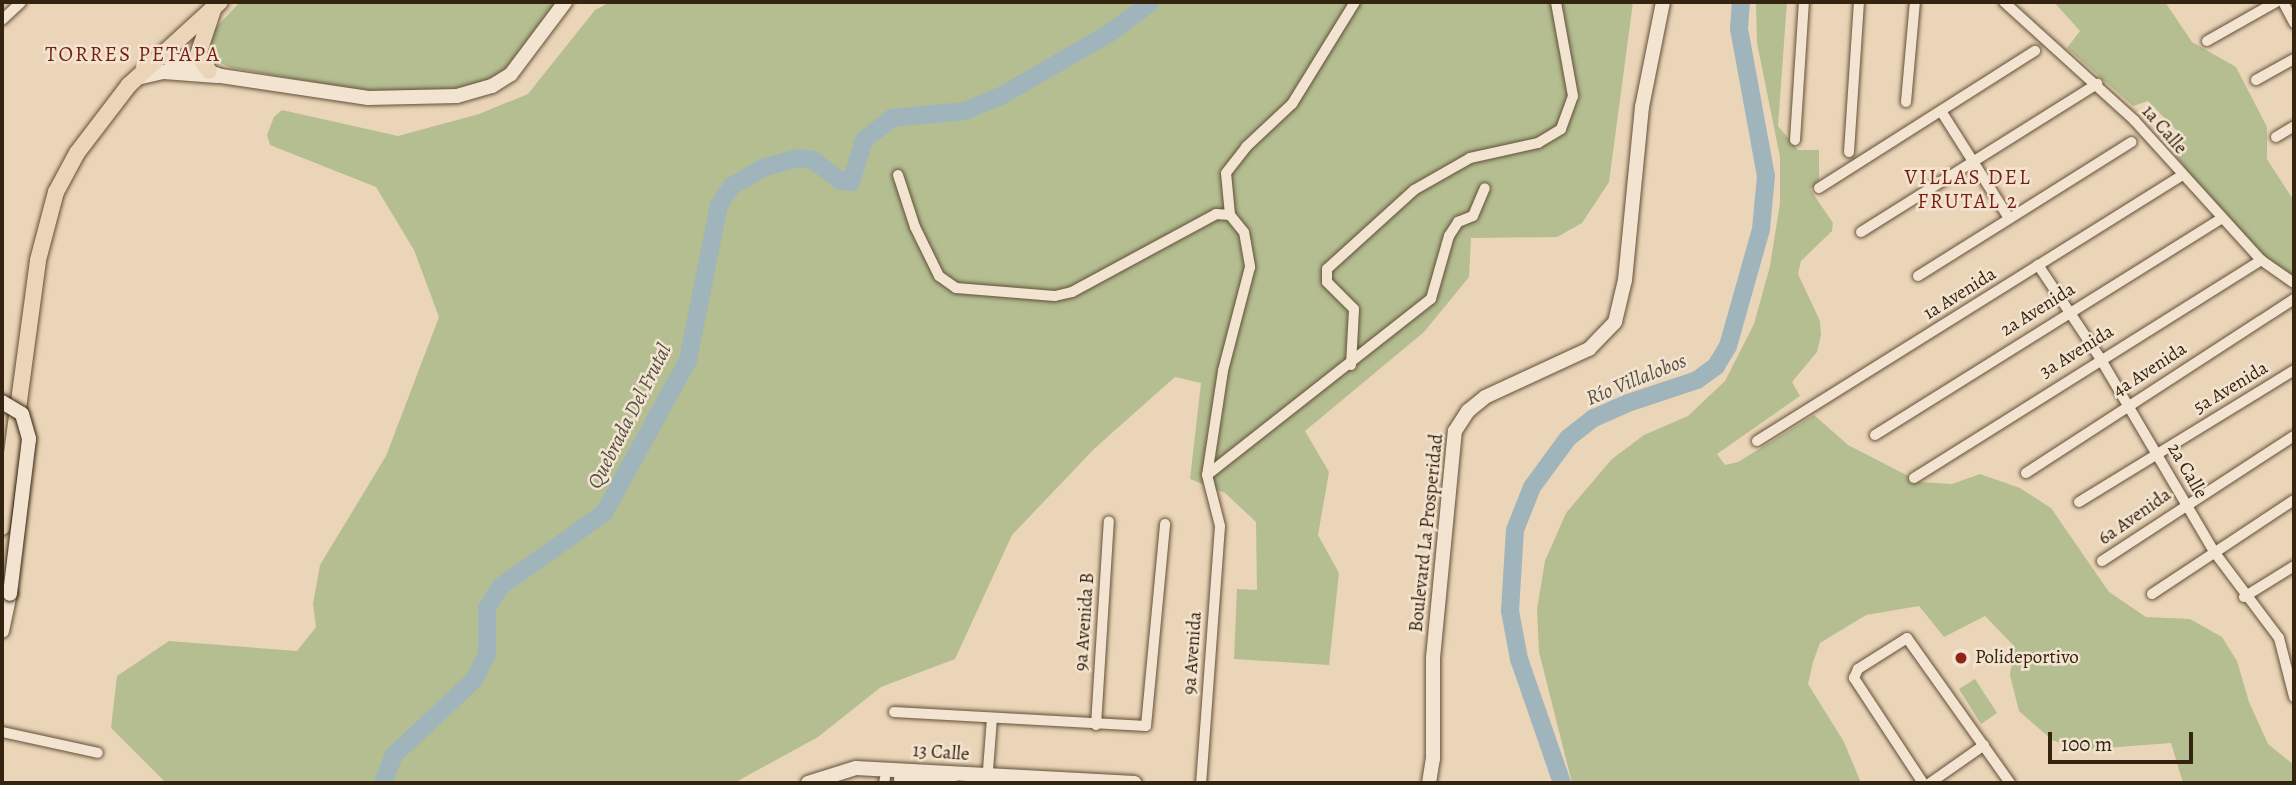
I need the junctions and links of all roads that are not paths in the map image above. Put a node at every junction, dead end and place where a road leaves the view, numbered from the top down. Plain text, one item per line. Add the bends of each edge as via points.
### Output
1 (21, 2) edge
2 (565, 2) edge
3 (1355, 2) edge
4 (1556, 2) edge
5 (1662, 2) edge
6 (1804, 2) edge
7 (1859, 2) edge
8 (1915, 2) edge
9 (2004, 2) edge
10 (2276, 2) edge
11 (2283, 2) edge
12 (217, 5) edge
13 (2, 20) edge
14 (2294, 23) edge
15 (2207, 41) dead end
16 (2035, 51) dead end
17 (161, 56) junction
18 (2294, 59) edge
19 (215, 74) junction
20 (136, 78) junction
21 (2256, 80) dead end
22 (2097, 85) junction
23 (1906, 102) dead end
24 (1941, 111) junction
25 (2294, 126) edge
26 (2276, 137) dead end
27 (1796, 140) dead end
28 (2132, 142) dead end
29 (1849, 152) dead end
30 (1974, 162) junction
31 (898, 175) dead end
32 (2181, 176) junction
33 (1485, 188) dead end
34 (1819, 188) dead end
35 (1230, 215) junction
36 (2009, 218) junction
37 (2222, 218) junction
38 (1861, 232) dead end
39 (2261, 260) junction
40 (2038, 265) junction
41 (1918, 276) dead end
42 (2294, 283) edge
43 (2294, 299) edge
44 (2067, 312) junction
45 (2100, 358) junction
46 (1351, 366) junction
47 (2294, 370) edge
48 (2, 402) edge
49 (2127, 405) junction
50 (2, 412) edge
51 (1875, 435) dead end
52 (2294, 436) edge
53 (13, 439) junction
54 (1757, 441) dead end
55 (2157, 453) junction
56 (2026, 473) dead end
57 (1207, 475) junction
58 (1914, 478) dead end
59 (2294, 500) edge
60 (2079, 502) dead end
61 (2185, 503) junction
62 (1109, 521) dead end
63 (1165, 524) dead end
64 (2, 527) edge
65 (2215, 553) junction
66 (2102, 561) dead end
67 (2294, 566) edge
68 (2152, 594) dead end
69 (2244, 597) junction
70 (2, 631) edge
71 (2294, 697) edge
72 (894, 712) dead end
73 (992, 719) junction
74 (1096, 724) junction
75 (2, 732) edge
76 (1984, 745) junction
77 (98, 753) dead end
78 (844, 776) edge
79 (885, 780) edge
80 (988, 780) edge
81 (808, 783) edge
82 (927, 783) edge
83 (951, 783) edge
84 (1135, 783) edge
85 (1201, 783) edge
86 (1429, 783) edge
87 (1923, 783) edge
88 (1930, 783) edge
89 (2010, 783) edge

1 - 13 street
2 - 19 main road via 510,75 492,86 457,96 369,98
3 - 35 street via 1292,104 1246,147 1226,173
4 - 46 street via 1573,96 1561,129 1538,143 1470,158 1414,190 1327,269 1327,282 1354,309
5 - 86 main road, Boulevard La Prosperidad via 1640,118 1625,280 1615,323 1588,349 1485,397 1455,431 1433,658
6 - 27 street
7 - 29 street
8 - 23 street
9 - 22 street, 1a Calle
10 - 15 street
11 - 14 street
12 - 17 main road
12 - 19 main road via 198,55
16 - 24 street
17 - 19 main road
17 - 20 main road
18 - 21 street
19 - 20 main road via 203,78 164,72
20 - 53 main road via 77,153 48,215
22 - 30 street
22 - 32 street, 1a Calle
24 - 30 street
24 - 34 street
25 - 26 street
28 - 36 street
30 - 36 street
30 - 38 street
31 - 35 street via 915,227 939,276 969,289 1055,296 1072,292 1202,220
32 - 37 street, 1a Calle
32 - 40 street, 1a Avenida
33 - 46 street via 1473,216 1458,222 1449,236 1431,299
35 - 57 street via 1244,232 1250,267 1223,371
36 - 41 street
37 - 39 street, 1a Calle
37 - 44 street, 2a Avenida
39 - 42 street, 1a Calle
39 - 45 street, 3a Avenida
40 - 44 street, 2a Calle
40 - 54 street, 1a Avenida
43 - 49 street, 4a Avenida
44 - 45 street, 2a Calle
44 - 51 street, 2a Avenida
45 - 49 street, 2a Calle
45 - 58 street, 3a Avenida
46 - 57 street
47 - 55 street, 5a Avenida
48 - 70 main road, bridge via 22,414 29,439
49 - 55 street, 2a Calle
49 - 56 street, 4a Avenida
50 - 53 main road via 10,415
52 - 61 street, 6a Avenida
53 - 64 main road
55 - 60 street, 5a Avenida
55 - 61 street, 2a Calle
57 - 85 street, 9a Avenida via 1220,526
59 - 65 street
61 - 65 street, 2a Calle
61 - 66 street, 6a Avenida
62 - 74 street, 9a Avenida B
63 - 74 street via 1146,726
65 - 68 street
65 - 69 street, 2a Calle
67 - 69 street
69 - 71 street, 2a Calle via 2279,638
72 - 73 street
73 - 74 street
73 - 80 street
75 - 77 street
76 - 87 street via 1909,639 1854,674
76 - 88 street
76 - 89 street
78 - 79 main road, 13 Calle
78 - 80 main road, 13 Calle via 856,768 885,768
78 - 81 main road
79 - 82 main road, 13 Calle
80 - 84 main road, 13 Calle
82 - 83 main road, 13 Calle

